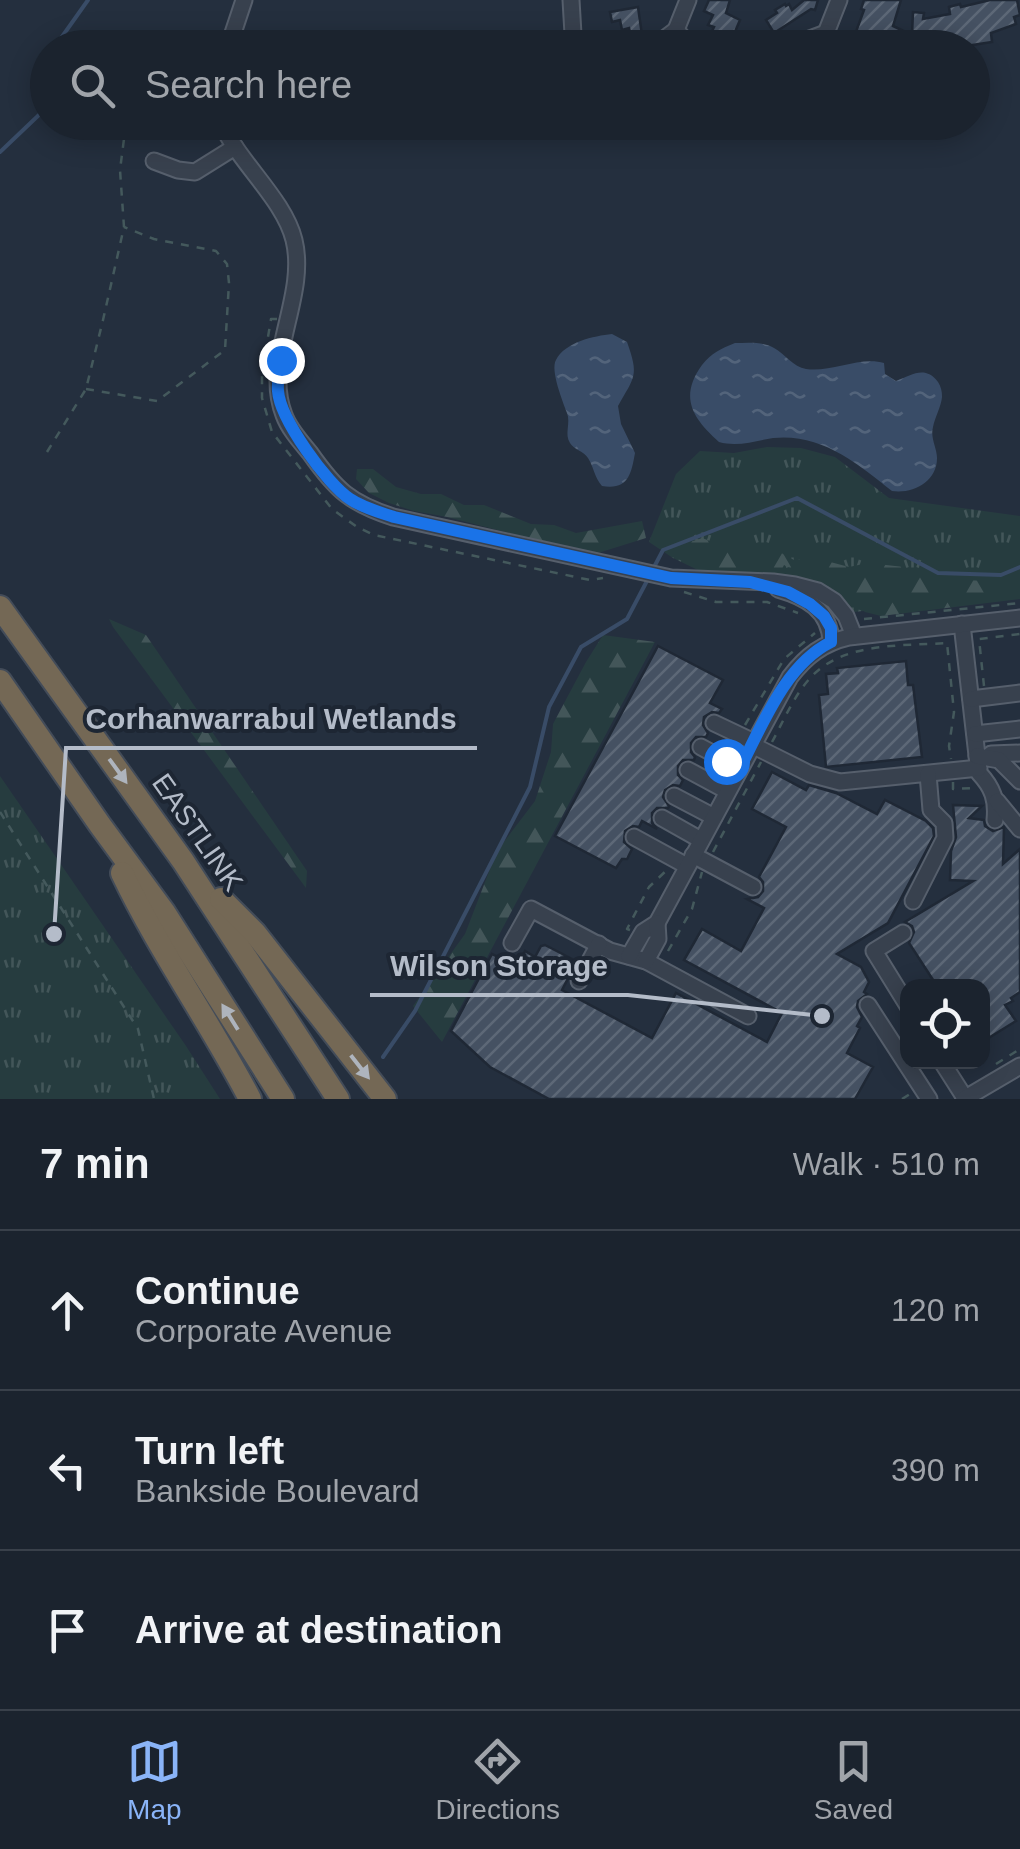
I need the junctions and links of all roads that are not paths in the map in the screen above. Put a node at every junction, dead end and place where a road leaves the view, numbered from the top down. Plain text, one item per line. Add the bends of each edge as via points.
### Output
1 (244, 0) edge
2 (571, 0) edge
3 (688, 0) edge
4 (840, 0) edge
5 (234, 30) edge
6 (572, 30) edge
7 (676, 30) edge
8 (832, 30) edge
9 (232, 140) edge
10 (235, 146) junction
11 (154, 161) dead end
12 (750, 582) junction
13 (0, 607) edge
14 (1020, 618) edge
15 (962, 624) junction
16 (854, 636) junction
17 (831, 642) junction
18 (0, 681) edge
19 (1020, 694) edge
20 (970, 698) junction
21 (714, 723) dead end
22 (1020, 729) edge
23 (975, 734) junction
24 (753, 744) junction
25 (700, 747) dead end
26 (1020, 753) edge
27 (978, 763) junction
28 (740, 768) junction
29 (688, 770) dead end
30 (928, 774) junction
31 (1020, 781) edge
32 (728, 791) junction
33 (674, 796) dead end
34 (997, 801) junction
35 (714, 817) junction
36 (662, 818) dead end
37 (995, 820) dead end
38 (100, 825) junction
39 (1020, 829) edge
40 (634, 837) dead end
41 (694, 854) junction
42 (184, 861) junction
43 (754, 887) dead end
44 (912, 901) dead end
45 (903, 933) dead end
46 (512, 943) dead end
47 (598, 944) junction
48 (637, 958) junction
49 (579, 980) dead end
50 (900, 993) edge
51 (868, 1005) dead end
52 (748, 1016) dead end
53 (1020, 1066) edge
54 (946, 1069) edge
55 (250, 1099) edge
56 (283, 1099) edge
57 (338, 1099) edge
58 (385, 1099) edge
59 (929, 1099) edge
60 (964, 1099) edge

1 - 5 street
2 - 6 street
3 - 7 street
4 - 8 street
9 - 10 street
10 - 11 street via 195,172
10 - 12 street via 289,223 295,244 278,391 285,418 348,498 394,517 671,578
12 - 16 street via 818,591 834,600
12 - 17 street via 810,604 829,624
13 -> 42 highway, EASTLINK
14 - 15 street
15 - 16 street
15 - 20 street
16 - 17 street
17 - 24 street via 794,672
18 - 38 highway
19 - 20 street
20 - 23 street
21 - 24 street
22 - 23 street
23 - 27 street
24 - 28 street
24 - 30 street via 840,782
25 - 28 street
26 - 27 street
27 - 30 street
27 - 31 street via 1000,760
27 - 34 street
28 - 32 street
29 - 32 street
30 - 44 street via 931,810 944,823 945,838
32 - 35 street
33 - 35 street
34 - 37 street
34 - 39 street
35 - 41 street
36 - 41 street
38 - 55 highway via 135,900
56 -> 38 highway
40 - 41 street
41 - 43 street
41 - 48 street via 656,923 658,938
42 - 57 highway, EASTLINK
42 -> 58 highway via 255,933
45 - 50 street via 874,951
46 - 47 street via 531,909
47 - 48 street
47 - 49 street
48 - 52 street
51 - 59 street
53 - 60 street
54 - 60 street

